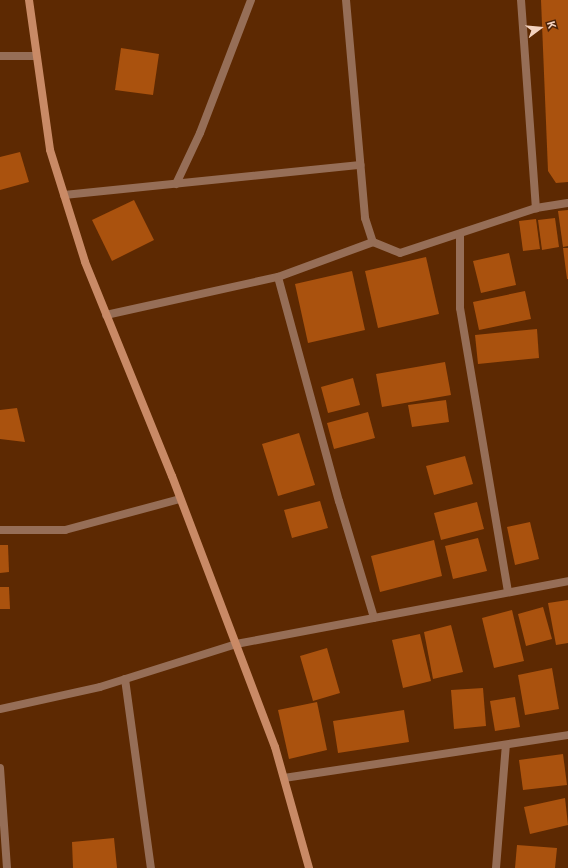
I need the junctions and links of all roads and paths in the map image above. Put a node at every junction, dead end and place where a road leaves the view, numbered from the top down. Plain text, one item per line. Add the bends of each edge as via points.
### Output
1 (29, 0) edge
2 (251, 0) edge
3 (346, 0) edge
4 (521, 0) edge
5 (0, 56) edge
6 (36, 56) junction
7 (360, 165) junction
8 (176, 184) junction
9 (64, 195) junction
10 (568, 203) edge
11 (536, 208) junction
12 (460, 234) junction
13 (373, 242) junction
14 (278, 277) junction
15 (106, 315) junction
16 (180, 499) junction
17 (0, 530) edge
18 (568, 581) edge
19 (508, 592) junction
20 (374, 618) junction
21 (236, 644) junction
22 (125, 679) junction
23 (0, 709) edge
24 (568, 735) edge
25 (506, 744) junction
26 (0, 768) edge
27 (284, 778) junction
28 (7, 868) edge
29 (151, 868) edge
30 (309, 868) edge
31 (496, 868) edge

1 - 6 street
2 - 8 street via 200,133
3 - 7 street
4 - 11 street
5 - 6 street
6 - 9 street via 50,150
7 - 8 street
7 - 13 street via 365,218
8 - 9 street
9 - 15 street via 85,262
10 - 11 street
11 - 12 street
12 - 13 street via 400,253
12 - 19 street via 460,308
13 - 14 street
14 - 15 street
14 - 20 street
15 - 16 street
16 - 17 street via 65,530
16 - 21 street
18 - 19 street
19 - 20 street
20 - 21 street
21 - 22 street
21 - 27 street
22 - 23 street
22 - 29 street
24 - 25 street
25 - 27 street
25 - 31 street
26 - 28 street
27 - 30 street

